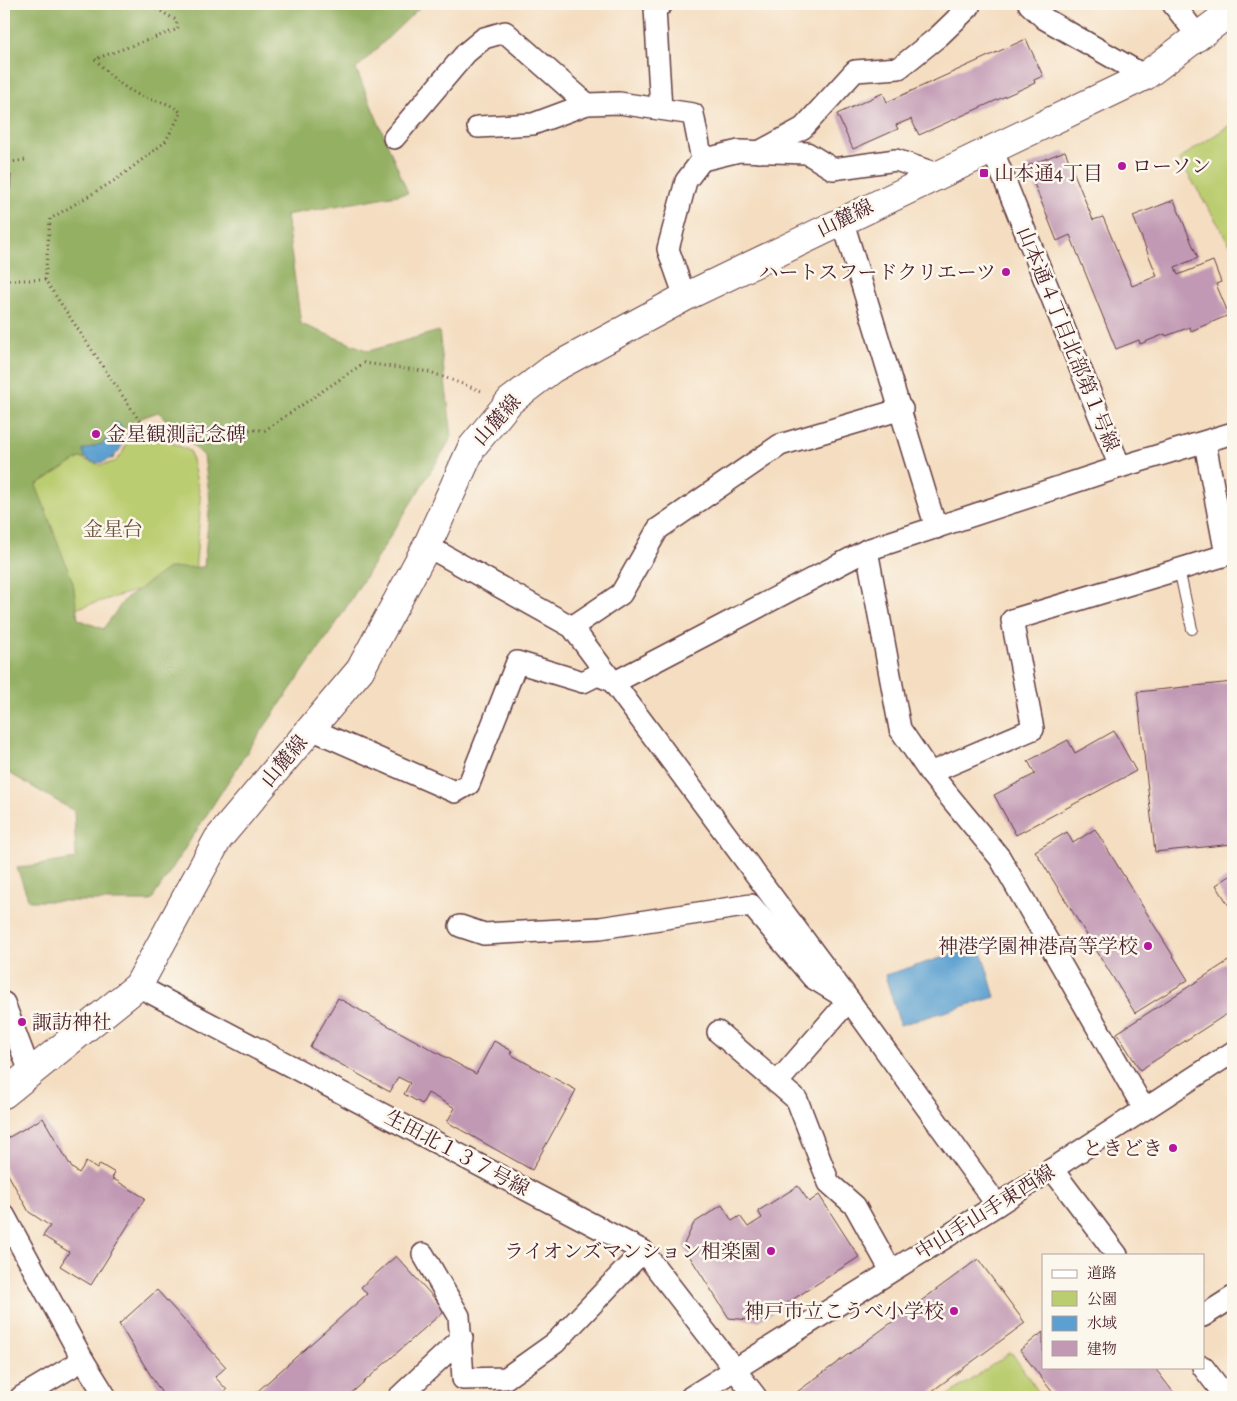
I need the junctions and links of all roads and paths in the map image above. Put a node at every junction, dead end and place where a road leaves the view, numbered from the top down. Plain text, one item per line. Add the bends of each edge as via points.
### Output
1 (148, 4) edge
2 (662, 4) edge
3 (1029, 4) edge
4 (1173, 4) edge
5 (969, 7) dead end
6 (1233, 10) edge
7 (1198, 36) junction
8 (1145, 76) junction
9 (587, 104) junction
10 (661, 109) junction
11 (478, 127) dead end
12 (394, 138) dead end
13 (992, 149) junction
14 (759, 152) junction
15 (25, 160) dead end
16 (702, 160) junction
17 (4, 163) edge
18 (937, 174) junction
19 (842, 219) junction
20 (4, 280) edge
21 (45, 280) junction
22 (685, 297) junction
23 (510, 401) junction
24 (902, 409) junction
25 (1233, 433) edge
26 (1205, 443) junction
27 (1120, 468) junction
28 (936, 528) junction
29 (427, 546) junction
30 (867, 550) junction
31 (1180, 569) junction
32 (572, 627) junction
33 (1192, 629) dead end
34 (610, 680) junction
35 (310, 729) junction
36 (930, 773) junction
37 (460, 926) dead end
38 (138, 986) junction
39 (849, 1000) junction
40 (4, 1003) edge
41 (718, 1032) dead end
42 (1233, 1052) edge
43 (30, 1072) junction
44 (778, 1083) junction
45 (4, 1094) edge
46 (1144, 1110) junction
47 (1052, 1169) junction
48 (996, 1205) junction
49 (4, 1215) edge
50 (643, 1251) junction
51 (423, 1254) dead end
52 (1116, 1254) edge
53 (891, 1271) junction
54 (1233, 1297) edge
55 (1204, 1315) edge
56 (462, 1338) junction
57 (83, 1360) junction
58 (1204, 1368) edge
59 (734, 1370) junction
60 (4, 1393) edge
61 (8, 1397) edge
62 (21, 1397) edge
63 (106, 1397) edge
64 (399, 1397) edge
65 (691, 1397) edge
66 (756, 1397) edge
67 (1226, 1397) edge

1 - 21 path via 176,20 178,29 95,59 118,83 141,96 174,106 181,113 165,142 117,179 50,219
2 - 10 street via 655,8
3 - 8 street via 1044,19
4 - 7 street
5 - 14 street via 899,68 855,71 803,128
6 - 7 main road, 山麓線
7 - 8 main road, 山麓線
8 - 13 main road, 山麓線
9 - 10 street via 619,103
9 - 11 street via 533,124
9 - 12 street via 505,32 484,38 466,53
10 - 16 street via 693,114
13 - 18 main road, 山麓線
13 - 27 street, 山本通４丁目北部第１号線
14 - 16 street via 739,151
14 - 18 street via 807,153 833,169 896,160
15 - 17 path
16 - 22 street via 686,181 668,249
18 - 19 main road, 山麓線
19 - 22 main road, 山麓線
19 - 24 street
20 - 21 path
21 - 23 path via 145,429 265,430 364,363 430,372
22 - 23 main road, 山麓線 via 552,369
23 - 29 main road, 山麓線 via 472,447
24 - 28 street
24 - 32 street via 780,445 658,529 621,594
25 - 26 street
26 - 27 street
26 - 31 street via 1226,555
27 - 28 street, 山本通４丁目北部第１号線
28 - 30 street, 山本通４丁目北部第１号線
29 - 32 street
29 - 35 main road, 山麓線 via 360,670
30 - 34 street, 山本通４丁目北部第１号線 via 619,680
30 - 36 street via 900,729
31 - 33 lane
31 - 36 street via 1012,620 1033,729
32 - 34 street
34 - 35 street, 山本通４丁目北部第１号線 via 597,675 583,682 516,662 469,784 455,792
34 - 39 street
35 - 38 main road, 山麓線 via 218,839
36 - 46 street via 1000,858
37 - 39 street via 484,934 600,928 751,905 813,978
38 - 43 main road, 山麓線
38 - 50 street, 生田北１３７号線
39 - 44 street
39 - 48 street
40 - 43 street
41 - 44 street
42 - 46 street, 中山手山手東西線
43 - 45 main road, 山麓線
44 - 53 street via 797,1100 829,1183 855,1206
46 - 47 street, 中山手山手東西線
47 - 48 street, 中山手山手東西線
47 - 52 street
48 - 53 street, 中山手山手東西線
49 - 57 street
50 - 56 street via 556,1343 506,1378 463,1379
50 - 59 street, 生田北１３７号線
51 - 56 street via 459,1316
53 - 59 street, 中山手山手東西線
54 - 55 street
56 - 64 street
57 - 62 street
57 - 63 street
58 - 67 street
59 - 65 street, 中山手山手東西線
59 - 66 street, 生田北１３７号線
60 - 61 street

